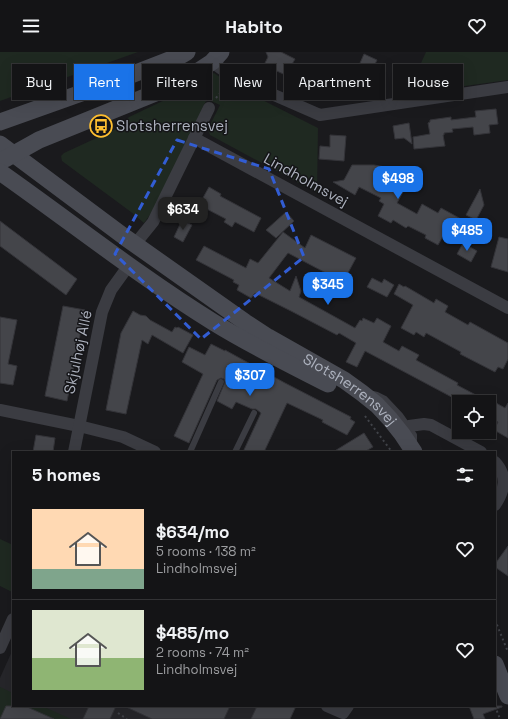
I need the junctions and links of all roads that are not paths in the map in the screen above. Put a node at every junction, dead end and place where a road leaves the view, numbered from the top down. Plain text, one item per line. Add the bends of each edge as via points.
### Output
1 (183, 53) edge
2 (216, 57) edge
3 (508, 88) edge
4 (209, 108) road end
5 (0, 122) edge
6 (194, 138) junction
7 (0, 144) edge
8 (7, 158) edge
9 (0, 172) edge
10 (136, 244) junction
11 (129, 265) junction
12 (508, 308) edge
13 (221, 382) dead end
14 (357, 396) junction
15 (0, 410) edge
16 (254, 412) dead end
17 (79, 426) junction
18 (409, 426) junction
19 (74, 451) edge
20 (153, 451) edge
21 (190, 451) edge
22 (235, 451) edge
23 (410, 451) edge
24 (479, 451) edge
25 (496, 464) edge
26 (496, 504) edge
27 (12, 621) edge
28 (0, 648) edge
29 (496, 665) edge
30 (508, 696) edge
31 (332, 707) edge
32 (346, 710) edge

1 - 5 street via 118,80
2 - 3 street via 233,77 320,116
2 - 8 street via 180,83 39,140
4 - 6 street
6 - 10 street via 153,222
6 - 12 street, Lindholmsvej
7 - 8 street, Slotsherrensvej
8 - 10 street, Slotsherrensvej
9 - 11 street, Slotsherrensvej
10 - 14 street, Slotsherrensvej via 245,322 344,380
11 - 14 street, Slotsherrensvej via 244,340 330,385
11 - 17 street, Skjulhøj Allé via 111,290 102,312
13 - 21 lane
14 - 18 lane via 378,395
14 - 23 street, Slotsherrensvej via 376,405 402,434
15 - 17 street
16 - 22 lane
17 - 19 street, Skjulhøj Allé
17 - 20 street via 122,437
18 - 23 lane via 414,435
18 - 24 street, Slotsherrensvej via 431,425
25 - 26 street via 502,473 504,490
27 - 28 street
29 - 30 street
31 - 32 street

